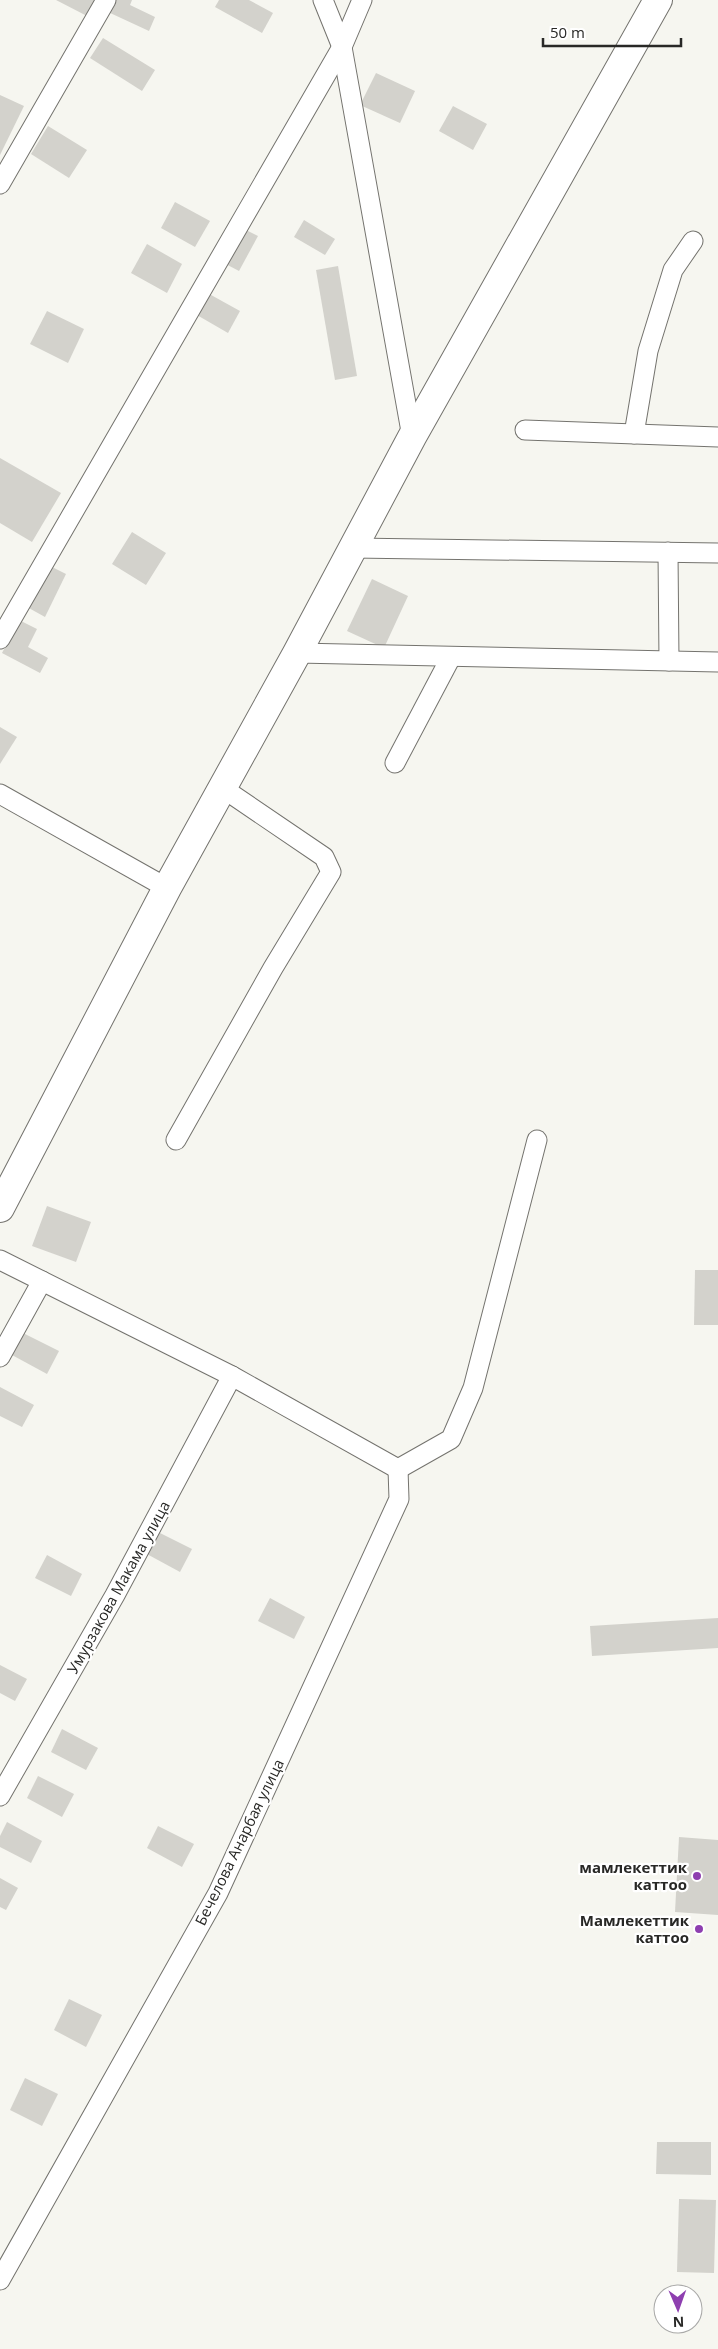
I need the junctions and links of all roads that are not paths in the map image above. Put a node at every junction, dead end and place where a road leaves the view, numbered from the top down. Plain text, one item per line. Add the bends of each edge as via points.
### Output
1 (106, 0) edge
2 (323, 0) edge
3 (362, 0) edge
4 (658, 0) edge
5 (342, 47) junction
6 (0, 184) edge
7 (693, 240) dead end
8 (525, 430) dead end
9 (634, 434) junction
10 (412, 437) junction
11 (718, 437) edge
12 (353, 548) junction
13 (668, 552) junction
14 (718, 553) edge
15 (0, 639) edge
16 (298, 654) junction
17 (451, 657) junction
18 (669, 661) junction
19 (718, 662) edge
20 (395, 763) dead end
21 (224, 789) junction
22 (0, 794) edge
23 (167, 888) junction
24 (176, 1140) dead end
25 (537, 1140) dead end
26 (0, 1208) edge
27 (0, 1260) edge
28 (42, 1281) junction
29 (0, 1357) edge
30 (232, 1376) junction
31 (398, 1469) junction
32 (0, 1796) edge
33 (0, 2280) edge

1 - 6 street
2 - 5 street
3 - 5 street
4 - 10 highway
5 - 10 street
5 - 15 street
7 - 9 street via 673,270 648,351
8 - 9 street
9 - 11 street
10 - 12 highway
12 - 13 street
12 - 16 highway
13 - 14 street
13 - 18 street
16 - 17 street
16 - 21 highway
17 - 18 street
17 - 20 street
18 - 19 street
21 - 23 highway
21 - 24 street via 324,858 331,872
22 - 23 street
23 - 26 highway
25 - 31 street via 469,1396 451,1439
27 - 28 street
28 - 29 street
28 - 30 street
30 - 31 street
30 - 32 street, Умурзакова Макама улица via 115,1595
31 - 33 street, Бечелова Анарбая улица via 399,1499 218,1892

